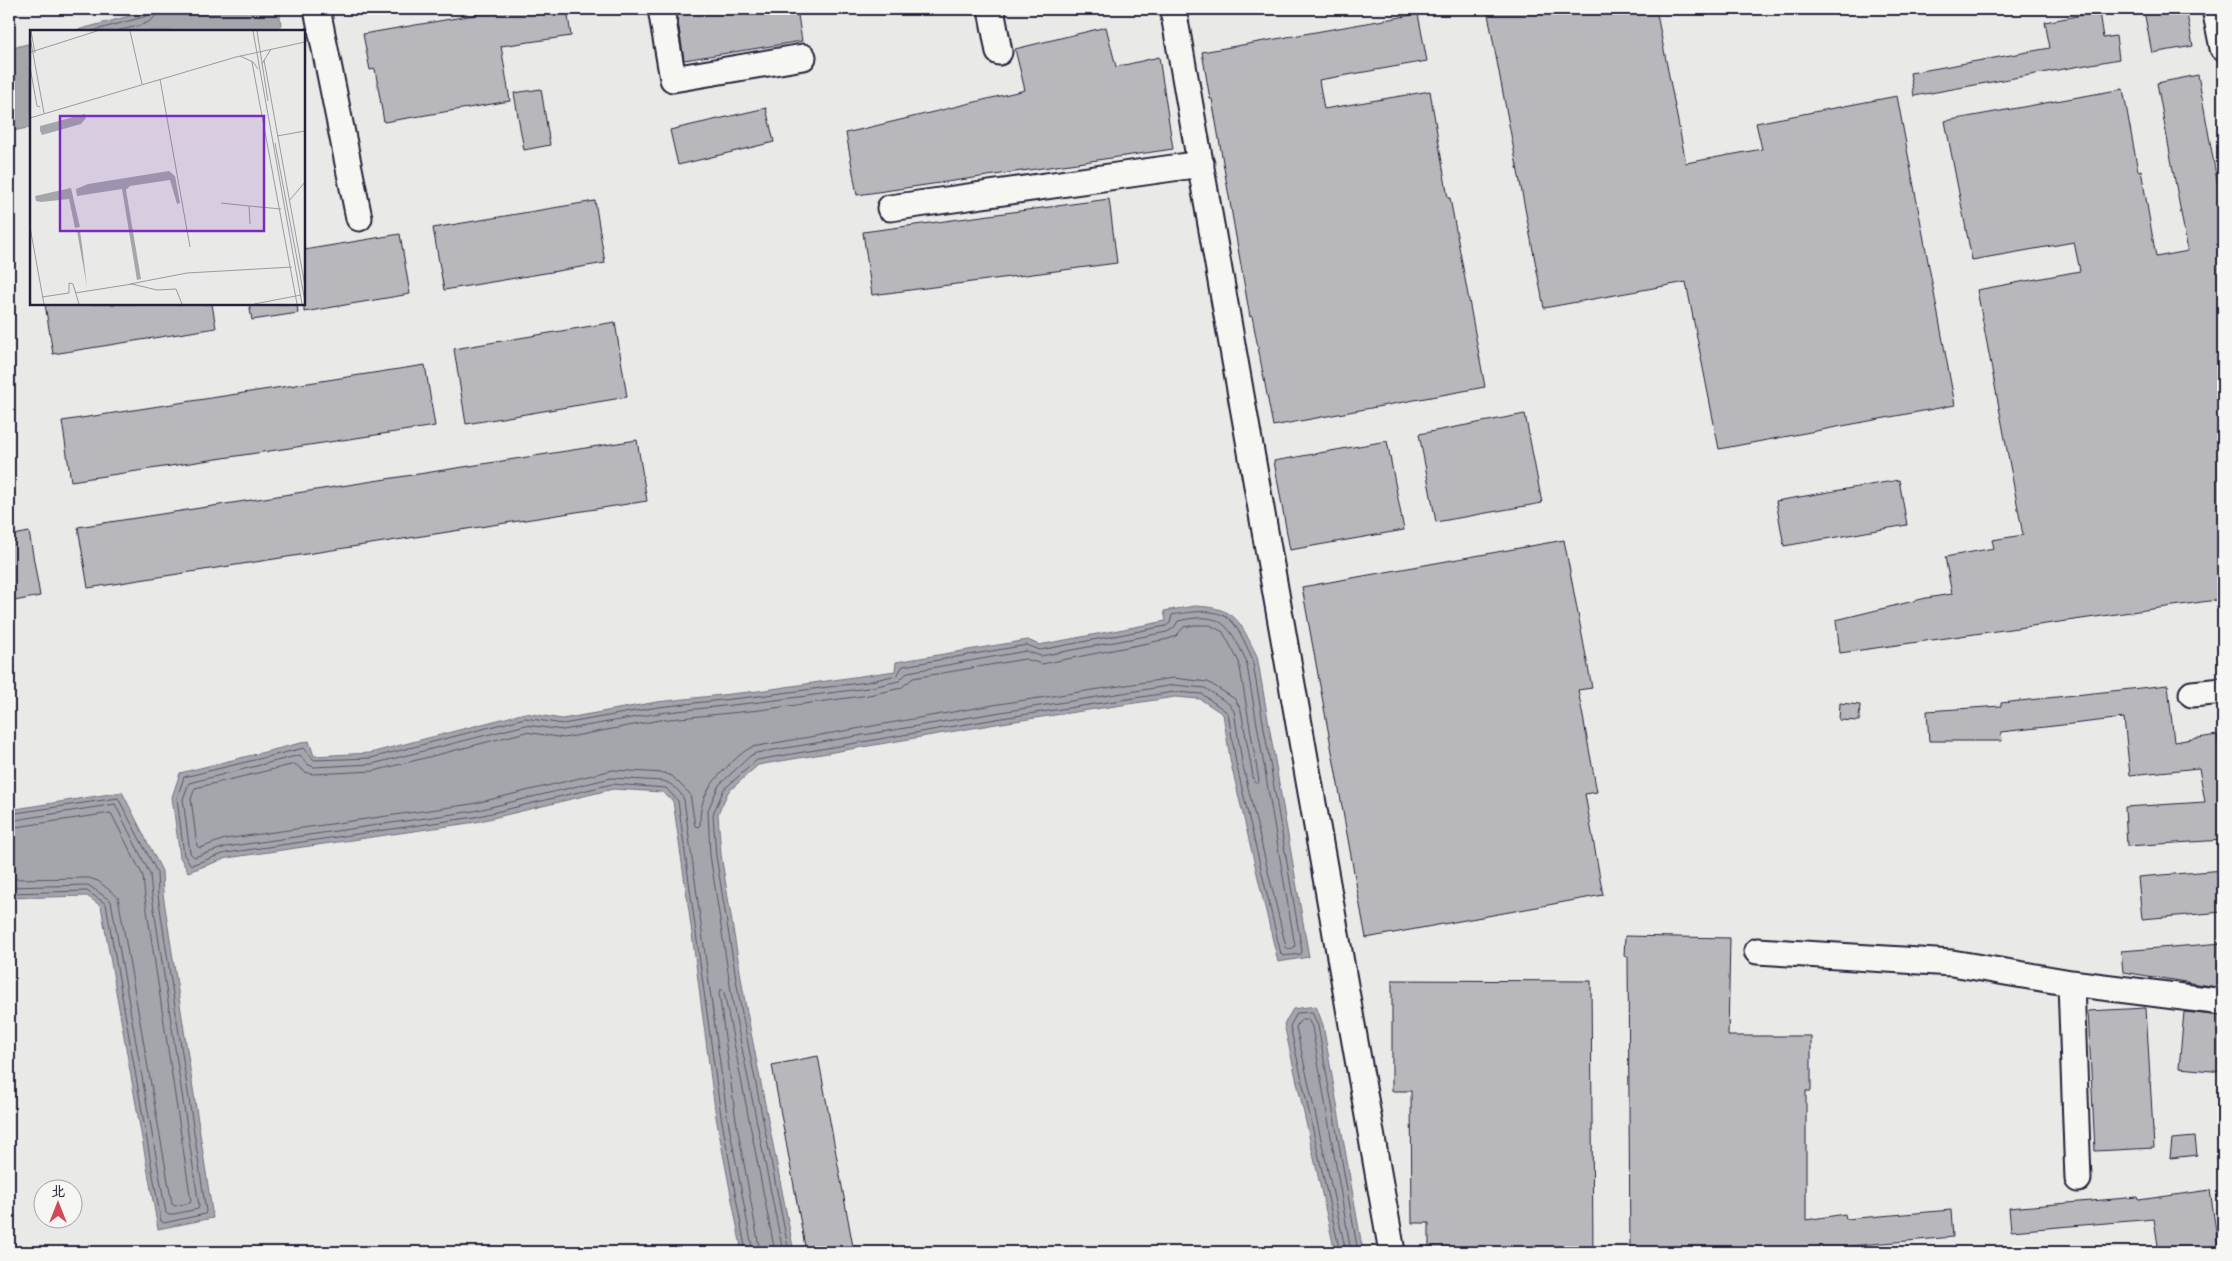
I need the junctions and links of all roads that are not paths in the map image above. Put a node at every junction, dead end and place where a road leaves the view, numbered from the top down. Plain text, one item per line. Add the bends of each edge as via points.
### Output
1 (317, 9) edge
2 (661, 9) edge
3 (991, 9) edge
4 (1174, 9) edge
5 (2215, 9) edge
6 (2223, 48) edge
7 (999, 52) dead end
8 (802, 57) dead end
9 (1201, 164) junction
10 (890, 208) dead end
11 (359, 218) dead end
12 (2223, 691) edge
13 (2192, 694) dead end
14 (1757, 951) dead end
15 (2071, 984) junction
16 (2223, 1002) edge
17 (2078, 1179) dead end
18 (1392, 1252) edge

1 - 11 street
2 - 8 street via 673,79
3 - 7 street
4 - 9 street
5 - 6 street
9 - 10 street
9 - 18 street
12 - 13 street
14 - 15 street via 1952,964
15 - 16 street
15 - 17 street

